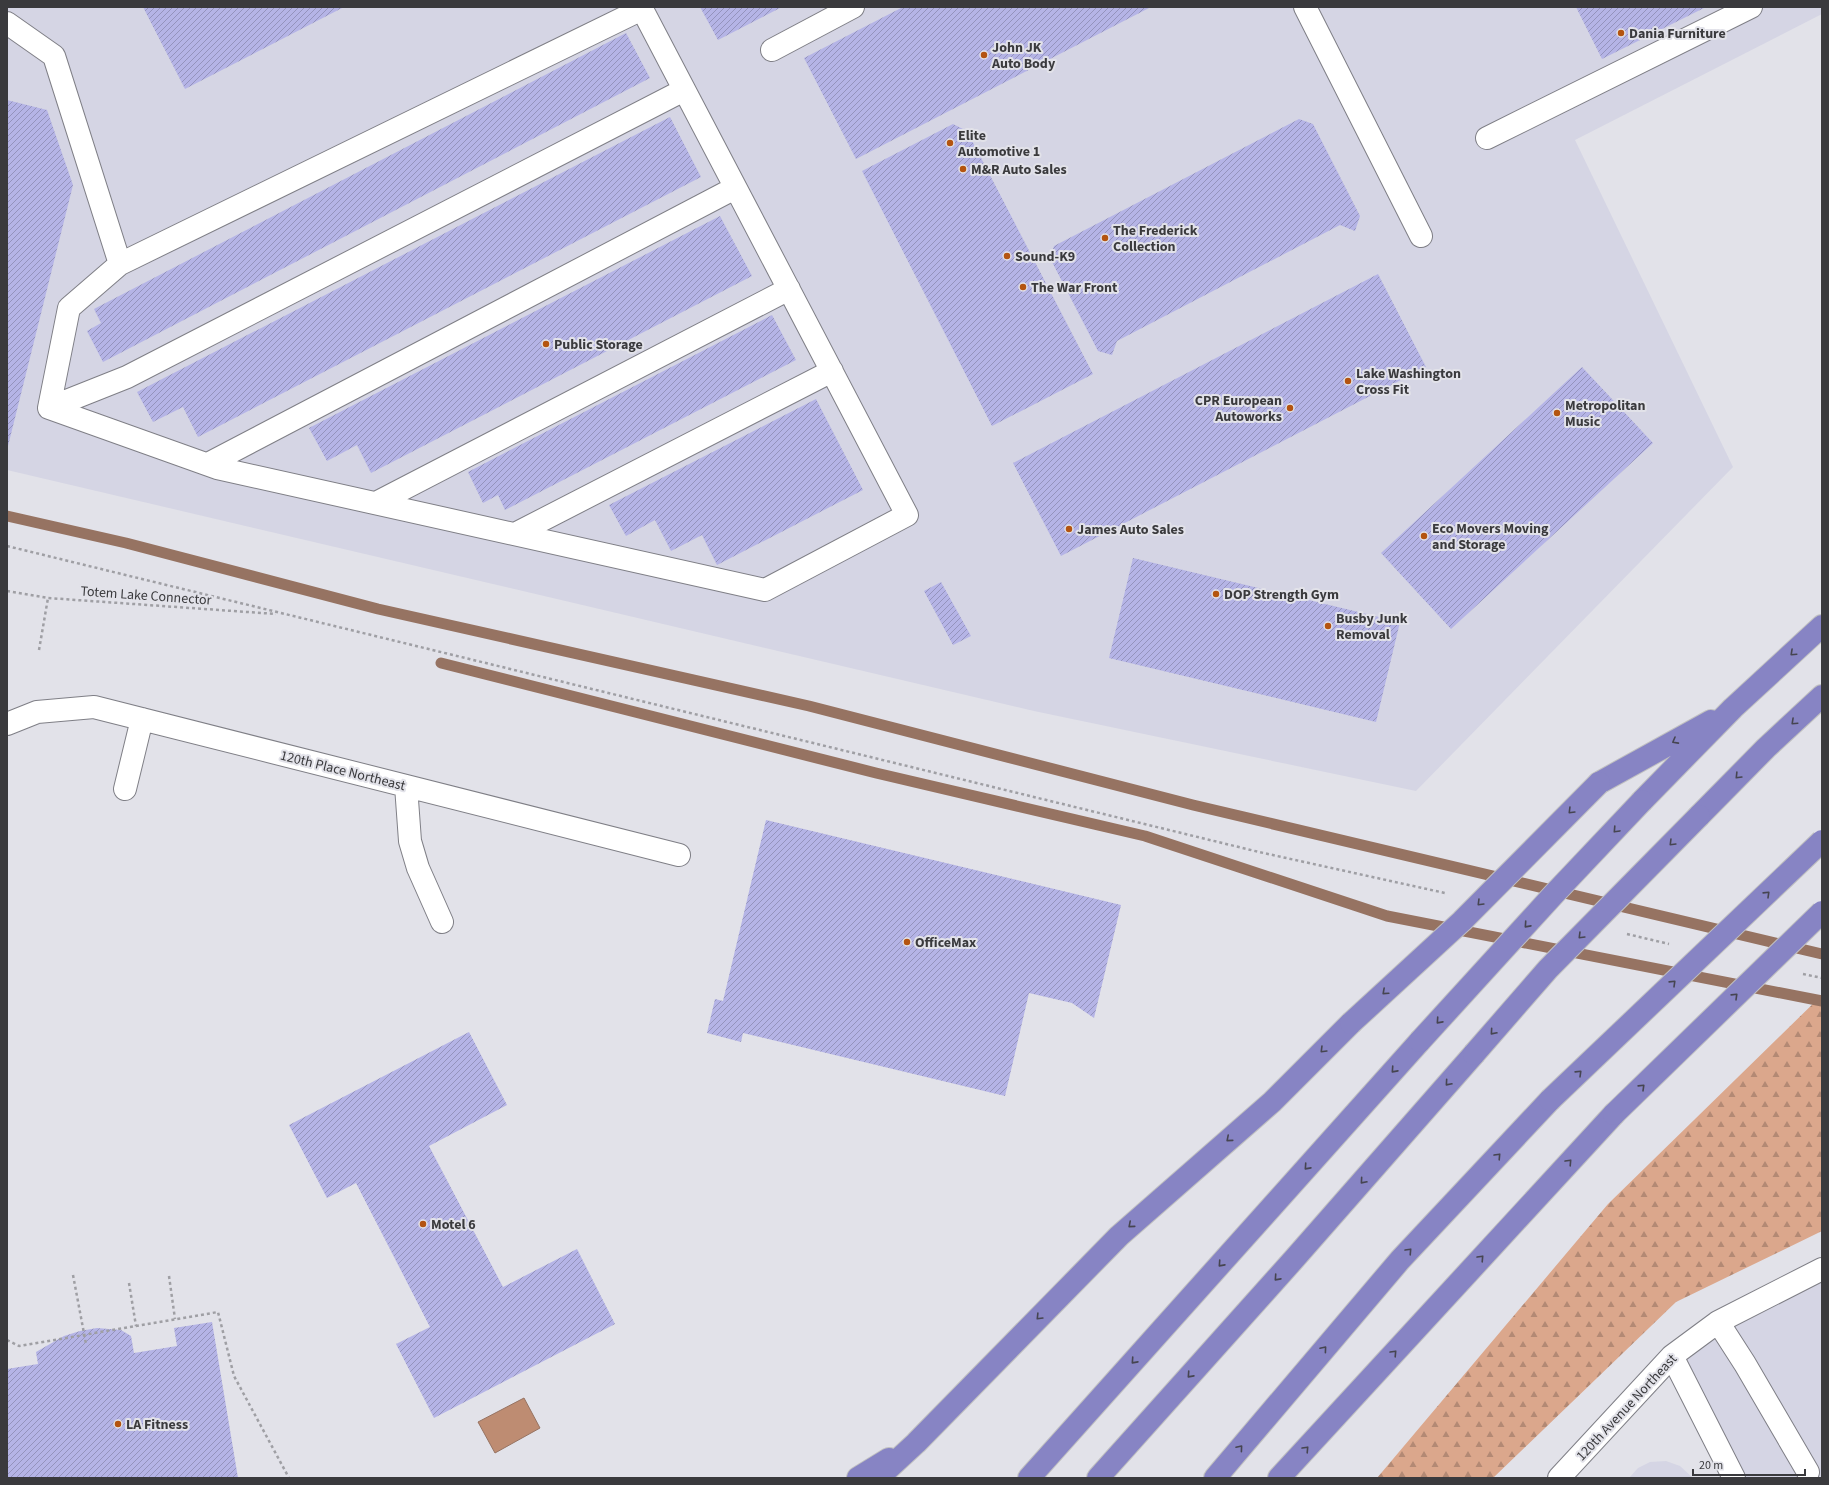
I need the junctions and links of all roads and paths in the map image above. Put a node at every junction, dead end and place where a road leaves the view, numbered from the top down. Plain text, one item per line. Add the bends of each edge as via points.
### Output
1 (853, 7) edge
2 (1304, 7) edge
3 (1751, 7) edge
4 (7, 22) edge
5 (772, 50) dead end
6 (684, 90) junction
7 (1487, 138) dead end
8 (735, 188) junction
9 (1420, 236) dead end
10 (120, 264) junction
11 (789, 289) junction
12 (832, 371) junction
13 (49, 408) junction
14 (208, 464) junction
15 (376, 503) junction
16 (515, 534) junction
17 (7, 546) edge
18 (7, 591) edge
19 (48, 598) junction
20 (284, 615) junction
21 (1822, 626) edge
22 (39, 650) dead end
23 (1822, 696) edge
24 (1733, 708) junction
25 (142, 719) junction
26 (7, 724) edge
27 (406, 786) junction
28 (125, 789) dead end
29 (1822, 841) edge
30 (680, 855) dead end
31 (1452, 895) dead end
32 (1822, 912) edge
33 (442, 922) dead end
34 (1622, 933) dead end
35 (1675, 945) dead end
36 (1799, 973) dead end
37 (1822, 978) edge
38 (1822, 1269) edge
39 (73, 1275) dead end
40 (169, 1276) dead end
41 (129, 1283) dead end
42 (175, 1319) junction
43 (1718, 1322) junction
44 (136, 1326) junction
45 (83, 1334) junction
46 (7, 1340) edge
47 (86, 1344) dead end
48 (1672, 1356) junction
49 (916, 1443) junction
50 (1808, 1472) dead end
51 (289, 1478) edge
52 (858, 1478) edge
53 (878, 1478) edge
54 (1029, 1478) edge
55 (1098, 1478) edge
56 (1215, 1478) edge
57 (1279, 1478) edge
58 (1559, 1478) edge
59 (1734, 1478) edge

1 - 5 street
2 - 9 street
3 - 7 street
4 - 10 street via 54,56
6 - 8 street
6 - 10 street via 642,9
6 - 13 street via 128,377
8 - 11 street
8 - 14 street
10 - 13 street via 69,308
11 - 12 street
11 - 15 street
12 - 16 street
12 - 16 street via 907,515 765,590
13 - 14 street
14 - 15 street
15 - 16 street
17 - 20 path
18 - 19 path, Totem Lake Connector
19 - 20 path, Totem Lake Connector
19 - 22 path
20 - 31 path via 1259,852
21 -> 24 highway
23 -> 55 highway, bridge via 1766,748 1548,969
24 -> 49 highway, bridge via 1599,784 1462,921 1351,1023 1272,1102 1119,1236
24 -> 54 highway, bridge via 1555,893
25 - 26 street, 120th Place Northeast via 94,707 37,712
25 - 27 street, 120th Place Northeast
25 - 28 street
27 - 30 street, 120th Place Northeast
27 - 33 street via 410,841 418,868
56 -> 29 highway, bridge via 1400,1260 1550,1100
57 -> 32 highway, bridge via 1614,1114
34 - 35 path
36 - 37 path
38 - 43 street, 120th Avenue Northeast
39 - 45 path
40 - 42 path
41 - 44 path
42 - 44 path
42 - 51 path via 218,1312 234,1376
43 - 48 street, 120th Avenue Northeast
43 - 50 street
44 - 45 path
45 - 46 path via 19,1346
45 - 47 path
48 - 58 street, 120th Avenue Northeast
48 - 59 street
49 - 52 highway
49 - 53 highway

